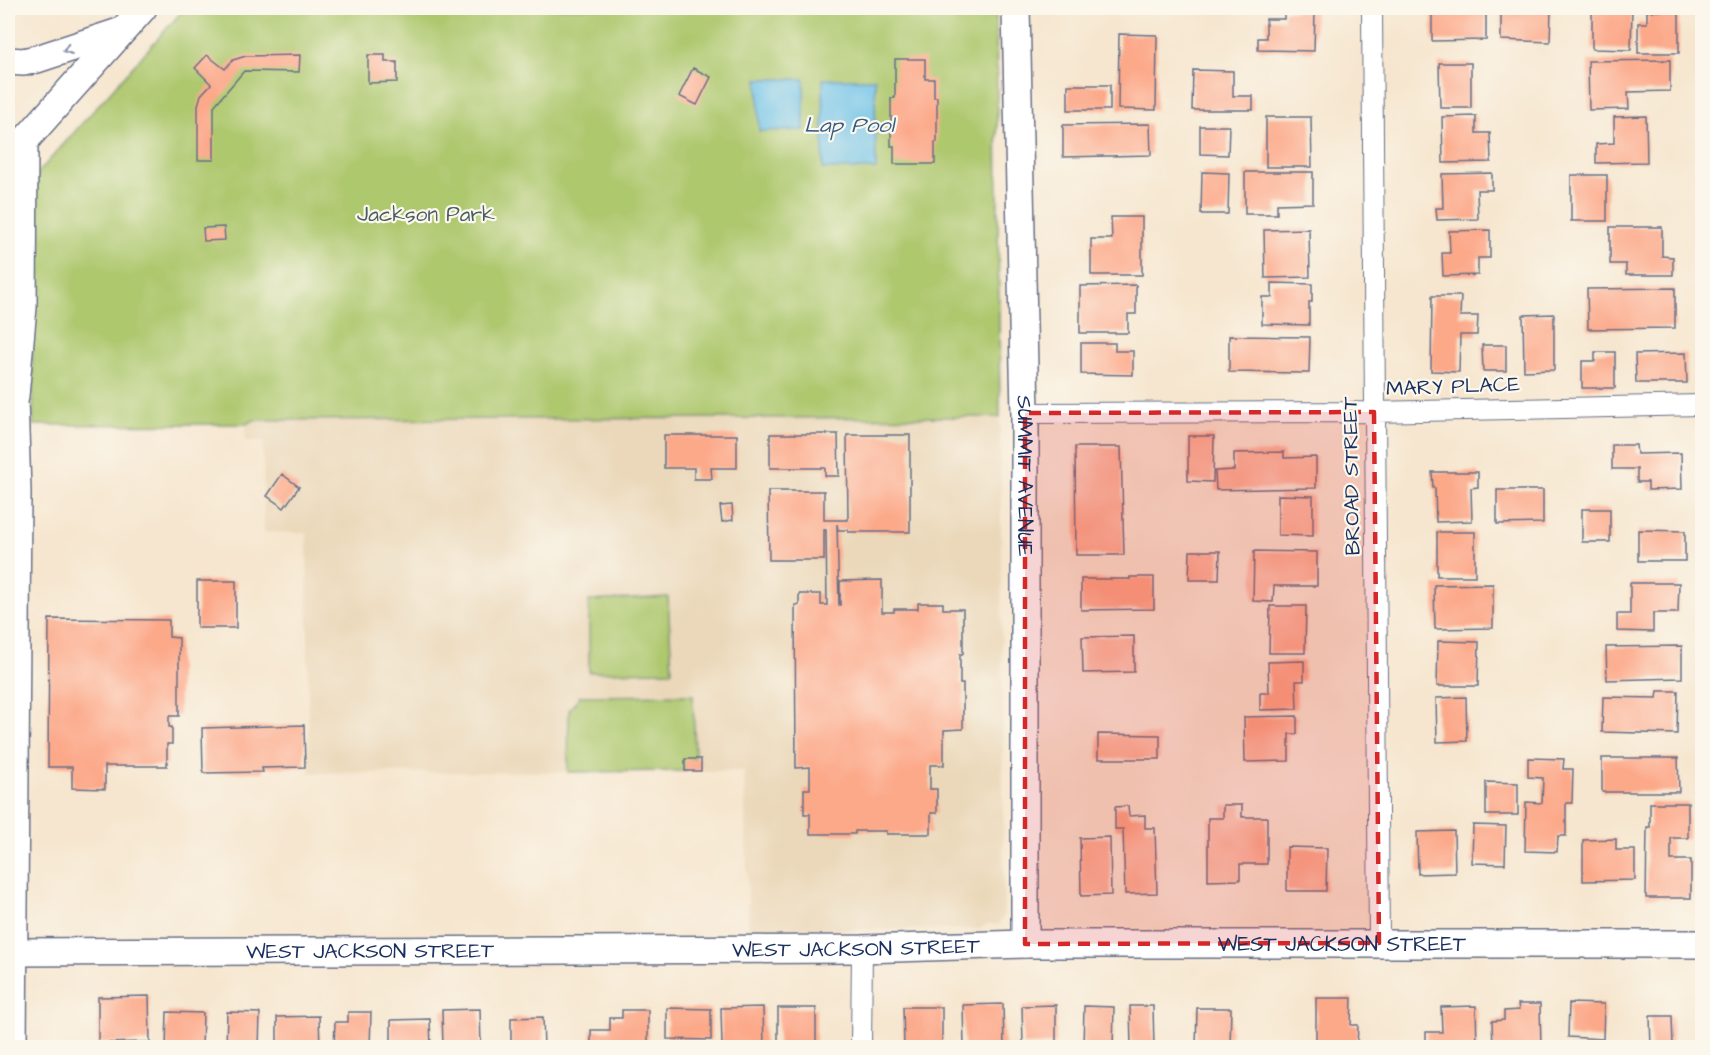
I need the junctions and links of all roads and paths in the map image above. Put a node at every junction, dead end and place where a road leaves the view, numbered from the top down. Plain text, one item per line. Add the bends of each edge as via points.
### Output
1 (143, 8) edge
2 (1016, 8) edge
3 (1372, 8) edge
4 (123, 31) junction
5 (8, 62) edge
6 (16, 152) edge
7 (11, 388) edge
8 (1702, 405) edge
9 (1374, 412) junction
10 (1025, 413) junction
11 (1379, 943) junction
12 (1025, 944) junction
13 (1702, 944) edge
14 (862, 949) junction
15 (10, 952) edge
16 (13, 1047) edge
17 (861, 1047) edge

1 - 4 street
2 - 10 street, SUMMIT AVENUE
3 - 9 street, BROAD STREET
4 -> 5 street via 38,59
4 - 6 street
6 - 7 street via 23,307
7 - 15 street via 16,490
8 - 9 street, MARY PLACE
9 - 10 street, MARY PLACE
9 - 11 street, BROAD STREET
10 - 12 street, SUMMIT AVENUE
11 - 12 street, WEST JACKSON STREET
11 - 13 street, WEST JACKSON STREET
12 - 14 street, WEST JACKSON STREET
14 - 15 street, WEST JACKSON STREET
14 - 17 street
15 - 16 street

